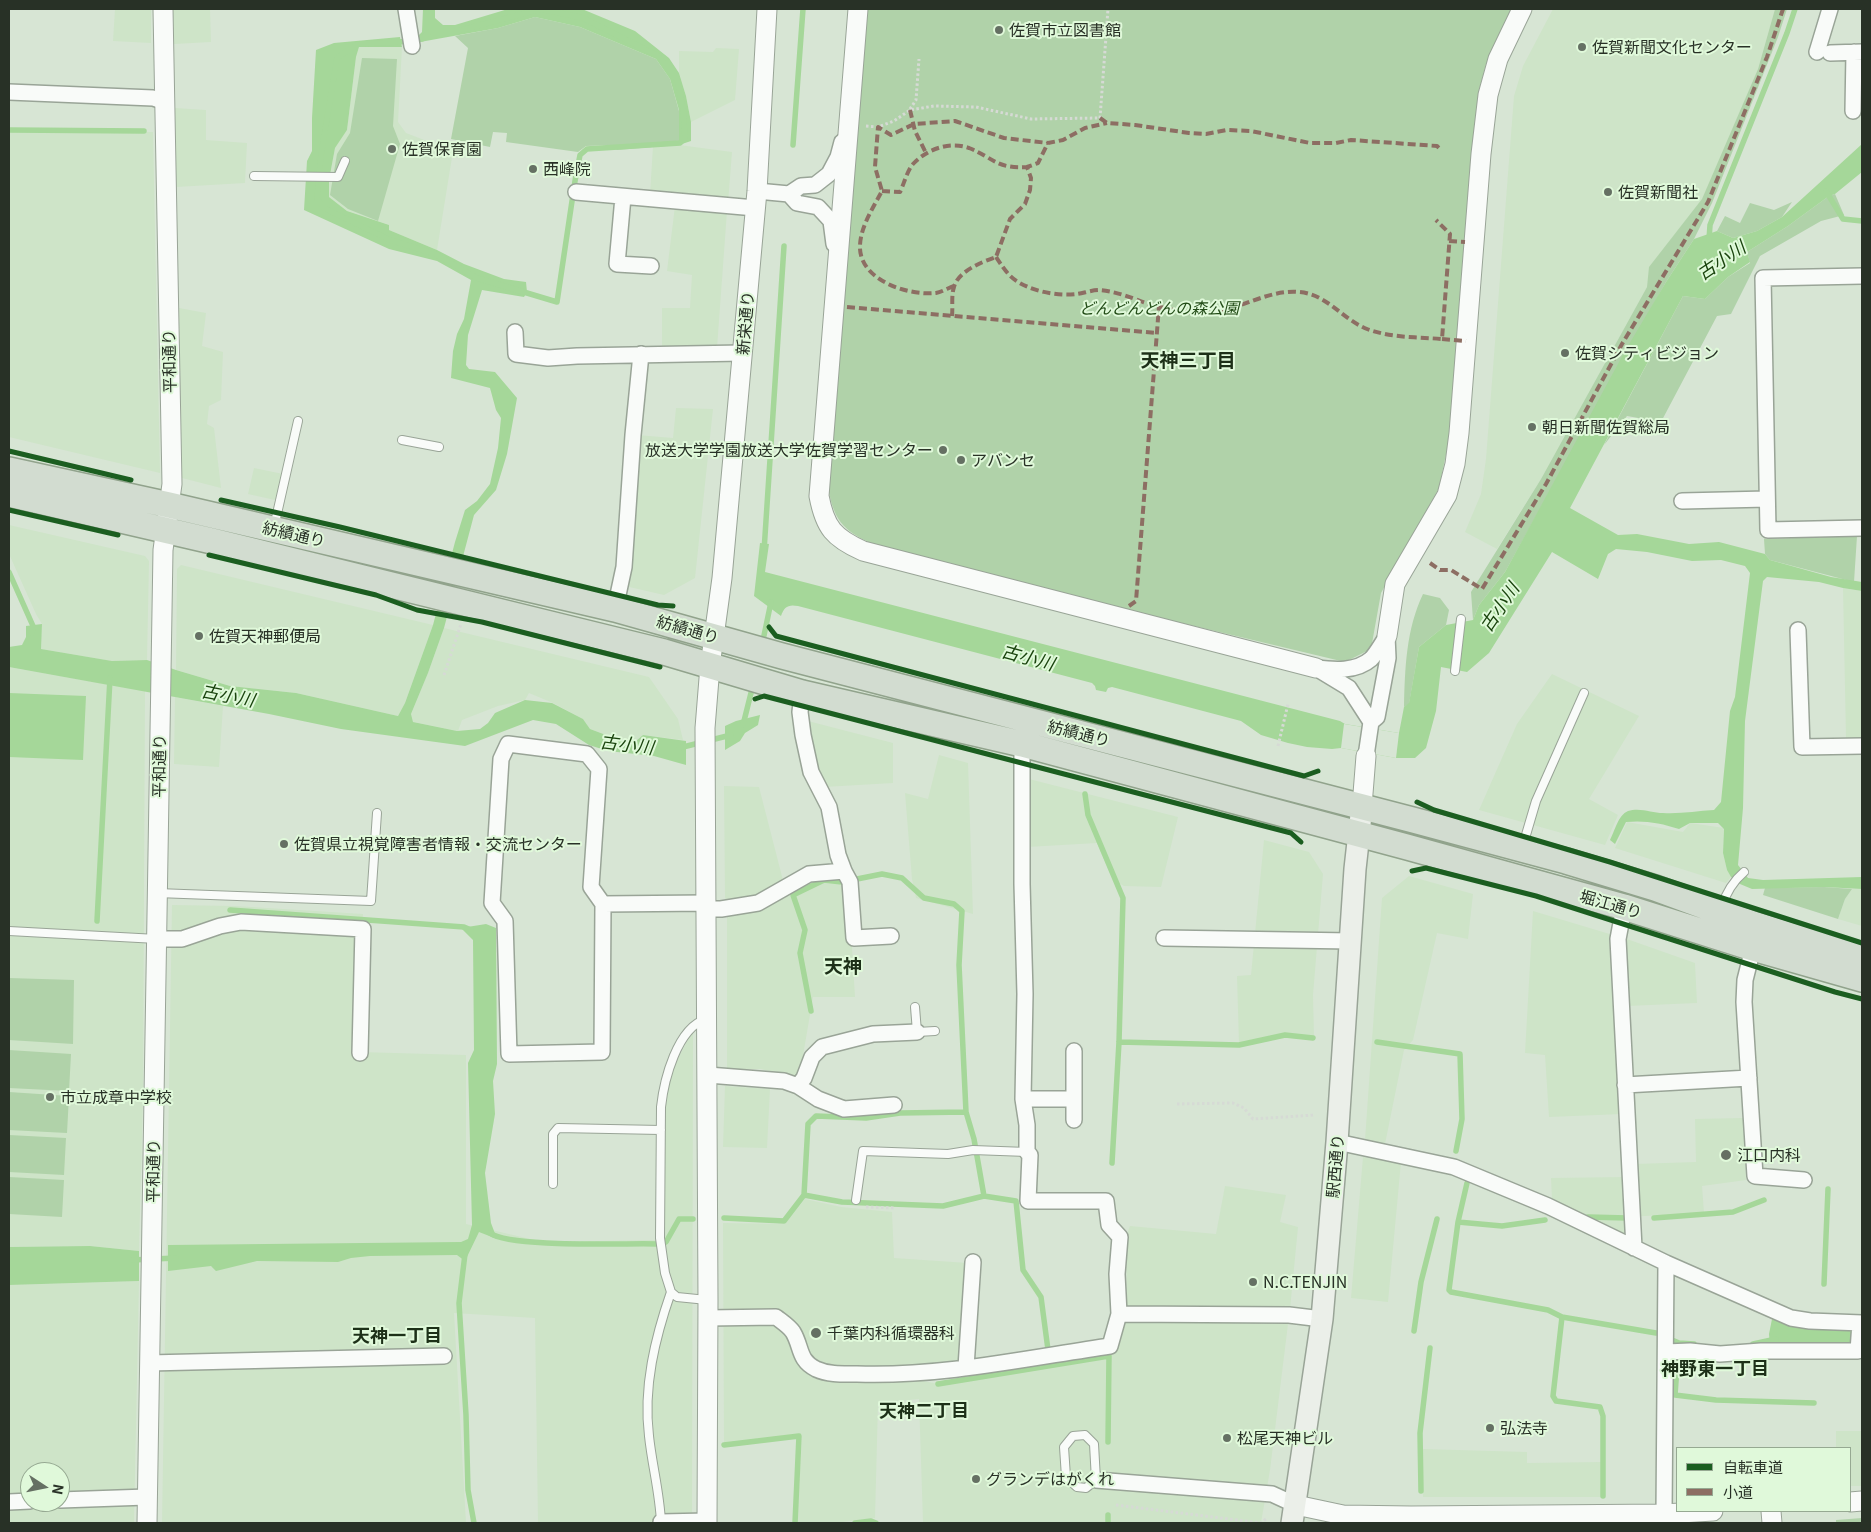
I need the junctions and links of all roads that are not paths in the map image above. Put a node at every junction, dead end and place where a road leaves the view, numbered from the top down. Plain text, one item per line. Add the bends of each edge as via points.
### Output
1 (163, 9) edge
2 (406, 9) edge
3 (767, 9) edge
4 (858, 9) edge
5 (1522, 9) edge
6 (1830, 9) edge
7 (411, 40) dead end
8 (1858, 52) edge
9 (9, 92) edge
10 (165, 102) junction
11 (1853, 111) dead end
12 (855, 120) junction
13 (345, 161) dead end
14 (254, 176) dead end
15 (576, 192) dead end
16 (789, 194) junction
17 (623, 197) junction
18 (756, 200) junction
19 (651, 266) dead end
20 (837, 276) junction
21 (1862, 276) edge
22 (1862, 290) edge
23 (515, 332) dead end
24 (742, 353) junction
25 (641, 354) junction
26 (298, 421) dead end
27 (402, 440) dead end
28 (439, 447) dead end
29 (9, 470) edge
30 (9, 494) edge
31 (1767, 499) junction
32 (1682, 501) dead end
33 (169, 505) junction
34 (1862, 528) edge
35 (273, 529) junction
36 (165, 530) junction
37 (615, 608) junction
38 (1462, 619) dead end
39 (1798, 630) dead end
40 (1387, 636) junction
41 (724, 639) junction
42 (719, 668) junction
43 (1316, 668) junction
44 (1455, 671) dead end
45 (802, 693) junction
46 (1584, 693) dead end
47 (1371, 722) junction
48 (1022, 744) junction
49 (1862, 746) edge
50 (1366, 756) joint
51 (1362, 806) junction
52 (377, 813) dead end
53 (1358, 834) junction
54 (1522, 849) junction
55 (1744, 872) dead end
56 (848, 877) junction
57 (157, 893) junction
58 (603, 904) junction
59 (707, 906) junction
60 (1624, 907) junction
61 (1720, 912) junction
62 (9, 931) edge
63 (891, 936) dead end
64 (1164, 938) dead end
65 (157, 939) junction
66 (1351, 941) junction
67 (1753, 948) junction
68 (1862, 956) edge
69 (1862, 979) edge
70 (915, 1007) dead end
71 (708, 1018) junction
72 (935, 1031) dead end
73 (917, 1032) junction
74 (1074, 1052) dead end
75 (360, 1053) dead end
76 (708, 1075) junction
77 (1749, 1078) junction
78 (1625, 1085) junction
79 (798, 1086) junction
80 (1023, 1099) junction
81 (1074, 1099) junction
82 (894, 1105) dead end
83 (1074, 1120) dead end
84 (661, 1130) junction
85 (1337, 1142) junction
86 (1026, 1152) junction
87 (1804, 1180) dead end
88 (553, 1184) dead end
89 (856, 1200) dead end
90 (1634, 1248) junction
91 (973, 1262) dead end
92 (1666, 1263) junction
93 (670, 1292) junction
94 (708, 1309) junction
95 (1119, 1314) junction
96 (1322, 1319) junction
97 (1861, 1323) edge
98 (1666, 1352) junction
99 (444, 1356) dead end
100 (149, 1363) junction
101 (966, 1367) junction
102 (1096, 1480) junction
103 (147, 1497) junction
104 (70, 1500) edge
105 (1697, 1512) edge
106 (1294, 1514) edge
107 (1664, 1514) junction
108 (1574, 1519) edge
109 (1411, 1520) edge
110 (661, 1522) edge
111 (707, 1522) edge
112 (146, 1523) edge

1 - 10 street, 平和通り
2 - 7 street
3 - 18 street, 新栄通り
4 - 12 street
5 - 40 street via 1498,59 1488,95 1455,464 1447,495 1395,584
6 - 8 street via 1824,52
8 - 11 street
9 - 10 street via 152,98
10 - 33 street, 平和通り via 172,484
12 - 16 street via 829,174 815,185 801,186
12 - 20 street
13 - 14 lane via 338,177
15 - 17 street
16 - 18 street
16 - 20 street via 797,203 818,207 831,221
17 - 18 street
17 - 19 street via 617,264
18 - 24 street, 新栄通り
20 - 43 street via 819,496 822,514 839,538 863,551
21 - 22 street
21 - 31 street via 1763,278
23 - 25 street via 516,354 548,358
24 - 25 street
24 - 41 street, 新栄通り via 722,578
25 - 37 street via 632,435 624,567
26 - 35 lane
27 - 28 lane
29 - 33 highway, 紡績通り
30 - 36 highway, 紡績通り
31 - 32 street
31 - 34 street via 1768,530
33 - 35 highway, 紡績通り
33 - 36 street, 平和通り
35 - 37 highway, 紡績通り
36 - 42 highway, 紡績通り
36 - 57 street, 平和通り
37 - 41 highway, 紡績通り
38 - 44 lane
39 - 49 street via 1802,747
40 - 43 street via 1370,659 1357,666 1340,671
40 - 47 street via 1388,658 1378,717
41 - 42 street, 新栄通り
41 - 51 highway, 紡績通り
42 - 45 highway, 紡績通り
42 - 59 street, 新栄通り via 705,728
43 - 47 street via 1349,688
45 - 48 highway, 紡績通り
45 - 56 street via 800,712 811,772 830,807 838,855
46 - 54 lane via 1536,802
47 - 50 street
48 - 53 highway, 紡績通り
48 - 80 street
50 - 51 street
51 - 53 main road, 駅西通り
51 - 54 highway, 堀江通り
52 - 57 lane via 371,901
53 - 60 highway, 堀江通り
53 - 66 main road, 駅西通り
54 - 61 highway, 堀江通り via 1655,888
55 - 61 lane via 1726,894
56 - 59 street via 809,874 758,903 721,909
56 - 63 street via 854,938
57 - 65 street, 平和通り
58 - 58 street via 602,1052 509,1054 505,921 492,903 501,759 508,744 587,754 599,769 591,887
58 - 59 street
59 - 71 street, 新栄通り
60 - 67 highway, 堀江通り
60 - 78 street via 1618,939
61 - 68 highway, 堀江通り
62 - 65 lane
64 - 66 street
65 - 75 street via 182,939 241,922 363,929
65 - 100 street, 平和通り
66 - 85 main road, 駅西通り
67 - 69 highway, 堀江通り
67 - 77 street via 1744,980
70 - 73 lane
71 - 76 street, 新栄通り
71 - 84 lane via 697,1022 688,1031 671,1063 664,1087
72 - 73 lane
73 - 79 street via 873,1034 822,1047 812,1057
74 - 81 street
76 - 79 street via 766,1078
76 - 94 street, 新栄通り
77 - 78 street
77 - 87 street via 1755,1176
78 - 90 street
79 - 82 street via 818,1099 844,1109
80 - 81 street
80 - 86 street via 1027,1125
81 - 83 street
84 - 88 lane via 558,1128 553,1134
84 - 93 lane via 660,1242
85 - 90 street via 1454,1167 1548,1206
85 - 96 main road, 駅西通り
86 - 89 lane via 863,1151
86 - 95 street via 1030,1155 1028,1201 1106,1201 1109,1225 1120,1237 1117,1274
90 - 92 street
91 - 101 street
92 - 97 street via 1792,1318
92 - 98 street
93 - 94 lane
93 - 110 lane via 652,1361 648,1412 648,1434
94 - 101 street via 776,1317 793,1332 806,1363 828,1373 915,1374
94 - 111 street, 新栄通り
95 - 96 street via 1289,1315
95 - 101 street via 1110,1346
96 - 106 main road, 駅西通り
97 - 98 street via 1858,1351
98 - 107 street
99 - 100 street
100 - 103 street, 平和通り
102 - 102 lane via 1086,1488 1077,1487 1066,1477 1064,1447 1072,1436 1084,1435 1094,1444
102 - 106 street via 1272,1494
103 - 104 street
103 - 112 street, 平和通り
105 - 107 street
106 - 109 street
107 - 108 street
108 - 109 street
110 - 111 street

